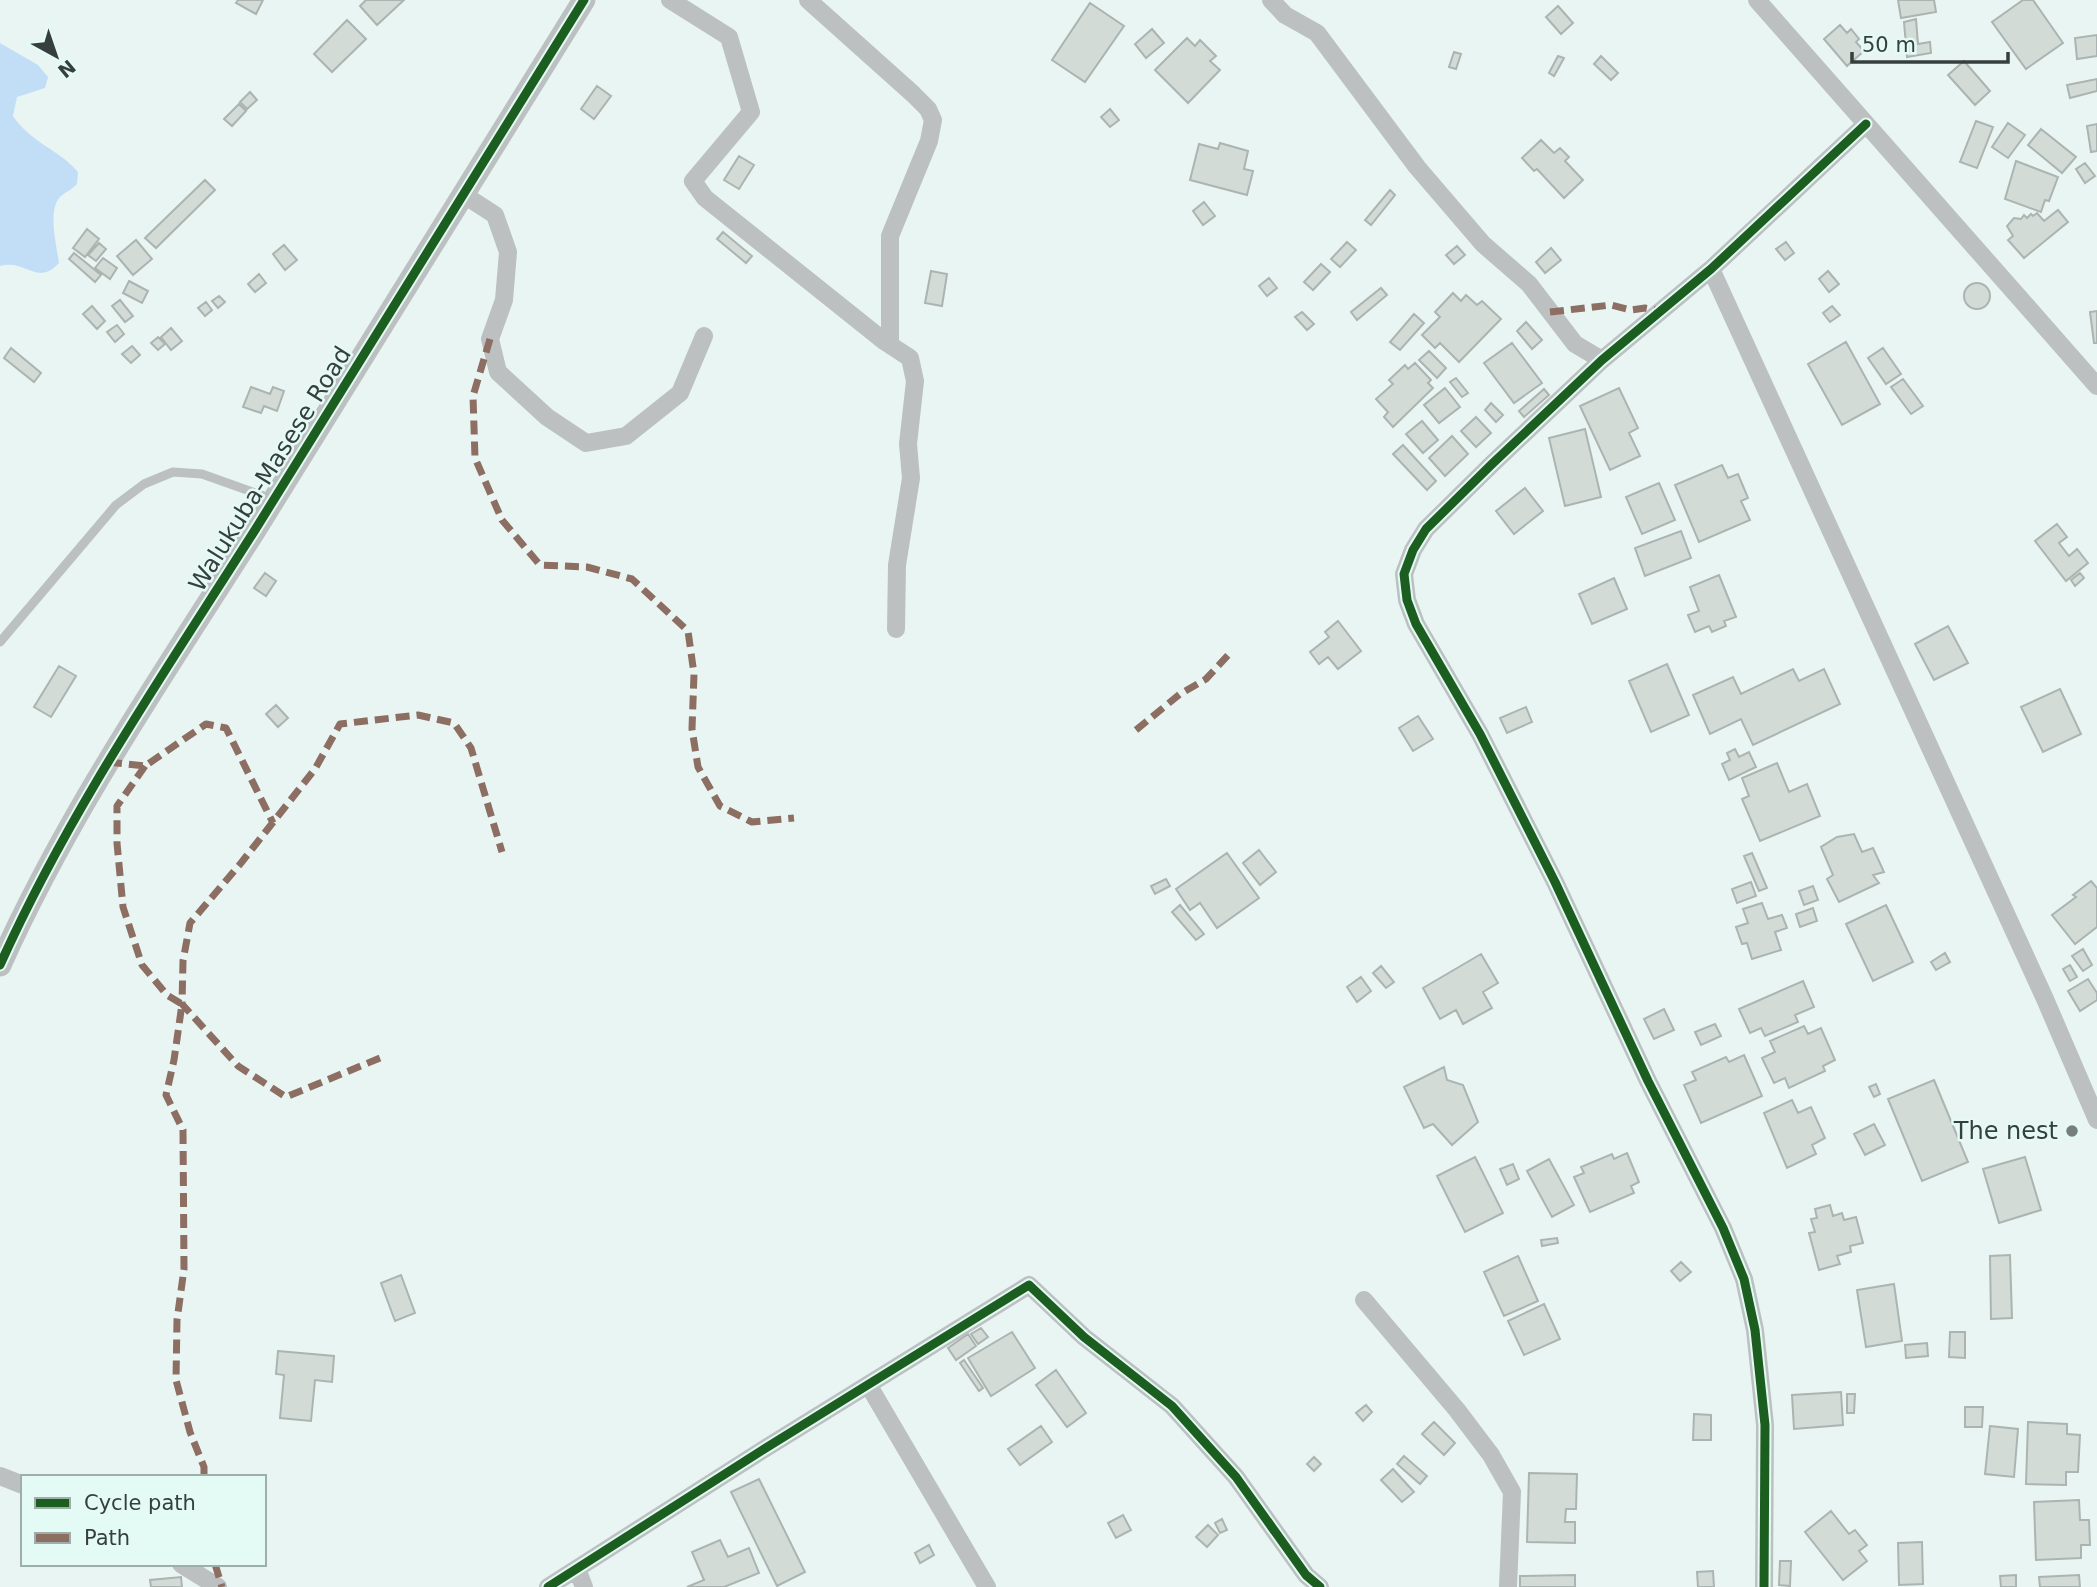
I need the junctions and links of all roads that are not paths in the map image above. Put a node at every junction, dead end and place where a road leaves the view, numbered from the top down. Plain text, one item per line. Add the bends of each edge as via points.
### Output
1 (584, 0) edge
2 (670, 0) edge
3 (808, 0) edge
4 (1271, 0) edge
5 (1757, 0) edge
6 (1866, 124) junction
7 (464, 195) junction
8 (1711, 269) junction
9 (704, 336) dead end
10 (890, 345) junction
11 (1602, 360) junction
12 (2097, 386) edge
13 (274, 500) junction
14 (896, 629) dead end
15 (0, 642) edge
16 (0, 965) edge
17 (2097, 1120) edge
18 (1364, 1300) dead end
19 (869, 1386) junction
20 (0, 1476) edge
21 (21, 1484) edge
22 (184, 1566) edge
23 (577, 1569) junction
24 (218, 1587) edge
25 (548, 1587) edge
26 (584, 1587) edge
27 (988, 1587) edge
28 (1320, 1587) edge
29 (1508, 1587) edge
30 (1764, 1587) edge

1 - 7 street, Walukuba-Masese Road
2 - 10 street via 729,37 751,112 693,181 705,198
3 - 10 street via 928,108 933,121 890,236
4 - 11 street via 1285,15 1317,33 1417,167 1483,244 1529,284 1575,344
5 - 6 street
6 - 8 street
6 - 12 street
7 - 9 street via 495,215 508,252 504,299 490,339 498,372 547,417 586,443 626,436 680,393
7 - 13 street, Walukuba-Masese Road
8 - 11 street
8 - 17 street
10 - 14 street via 910,358 915,381 908,444 911,478 897,565
11 - 30 street via 1426,529 1404,574 1407,600 1555,882 1744,1279 1755,1330 1765,1425
13 - 15 lane via 202,474 173,472 144,484 116,505
13 - 16 street, Walukuba-Masese Road via 94,783 29,901
18 - 29 street via 1457,1410 1491,1455 1511,1492
19 - 23 street
19 - 27 street
19 - 28 street via 1029,1285 1084,1337 1172,1406 1236,1476 1306,1576
20 - 21 street
22 - 24 street
23 - 25 street
23 - 26 street

